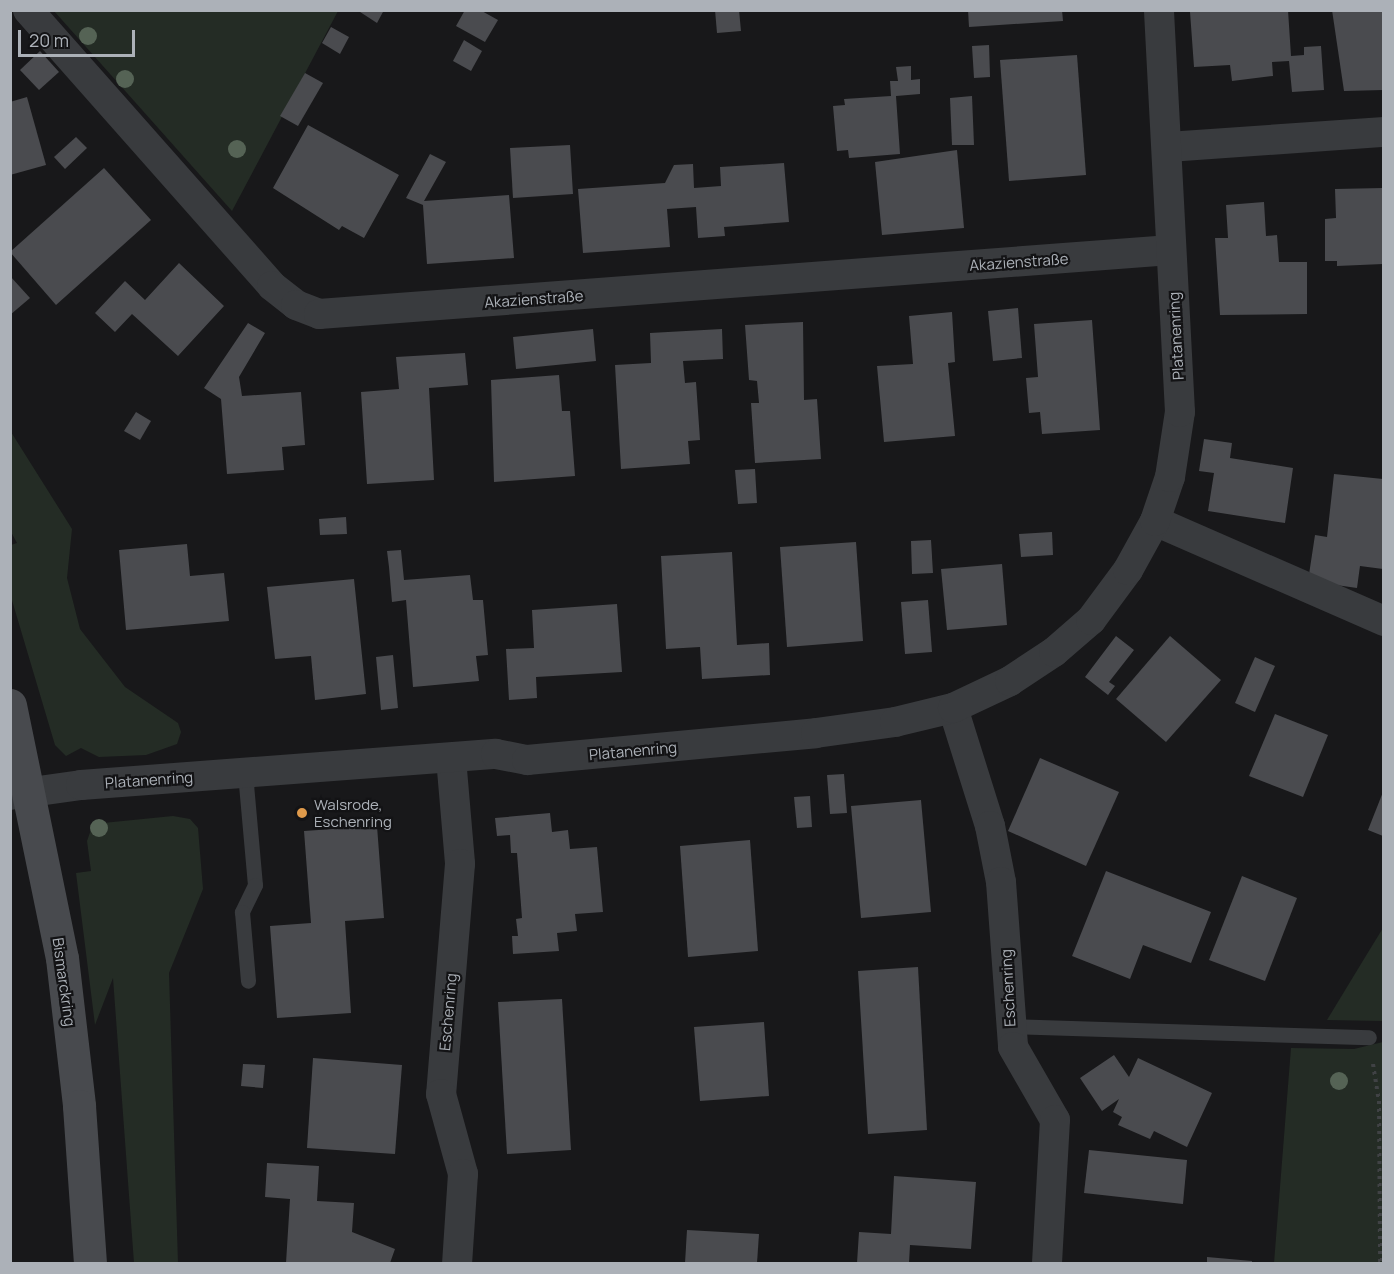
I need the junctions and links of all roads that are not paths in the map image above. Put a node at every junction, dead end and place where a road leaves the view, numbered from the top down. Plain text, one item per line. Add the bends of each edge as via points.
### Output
1 (28, 10) edge
2 (1159, 10) edge
3 (1383, 132) edge
4 (1168, 147) junction
5 (1171, 250) junction
6 (1155, 521) junction
7 (1383, 621) edge
8 (10, 705) edge
9 (953, 708) junction
10 (451, 758) junction
11 (245, 773) junction
12 (20, 792) edge
13 (248, 981) dead end
14 (1009, 1026) junction
15 (1369, 1037) road end
16 (90, 1263) edge
17 (457, 1263) edge
18 (1047, 1263) edge

1 - 5 street, Akazienstraße via 272,286 296,305 319,314
2 - 4 street, Platanenring
3 - 4 street
4 - 5 street, Platanenring
5 - 6 street, Platanenring via 1180,412 1170,477
6 - 7 street
6 - 9 street, Platanenring via 1128,570 1091,620 1054,652 1010,681
8 - 12 street, Bismarckring
9 - 10 street, Platanenring via 896,722 739,741 527,760 496,754
9 - 14 street, Eschenring via 990,826 1001,882
10 - 11 street, Platanenring
10 - 17 street, Eschenring via 460,864 441,1094 463,1174
11 - 12 street, Platanenring
11 - 13 lane via 255,885 242,912
12 - 16 street, Bismarckring via 62,958 79,1106
14 - 15 lane
14 - 18 street, Eschenring via 1013,1047 1055,1120

